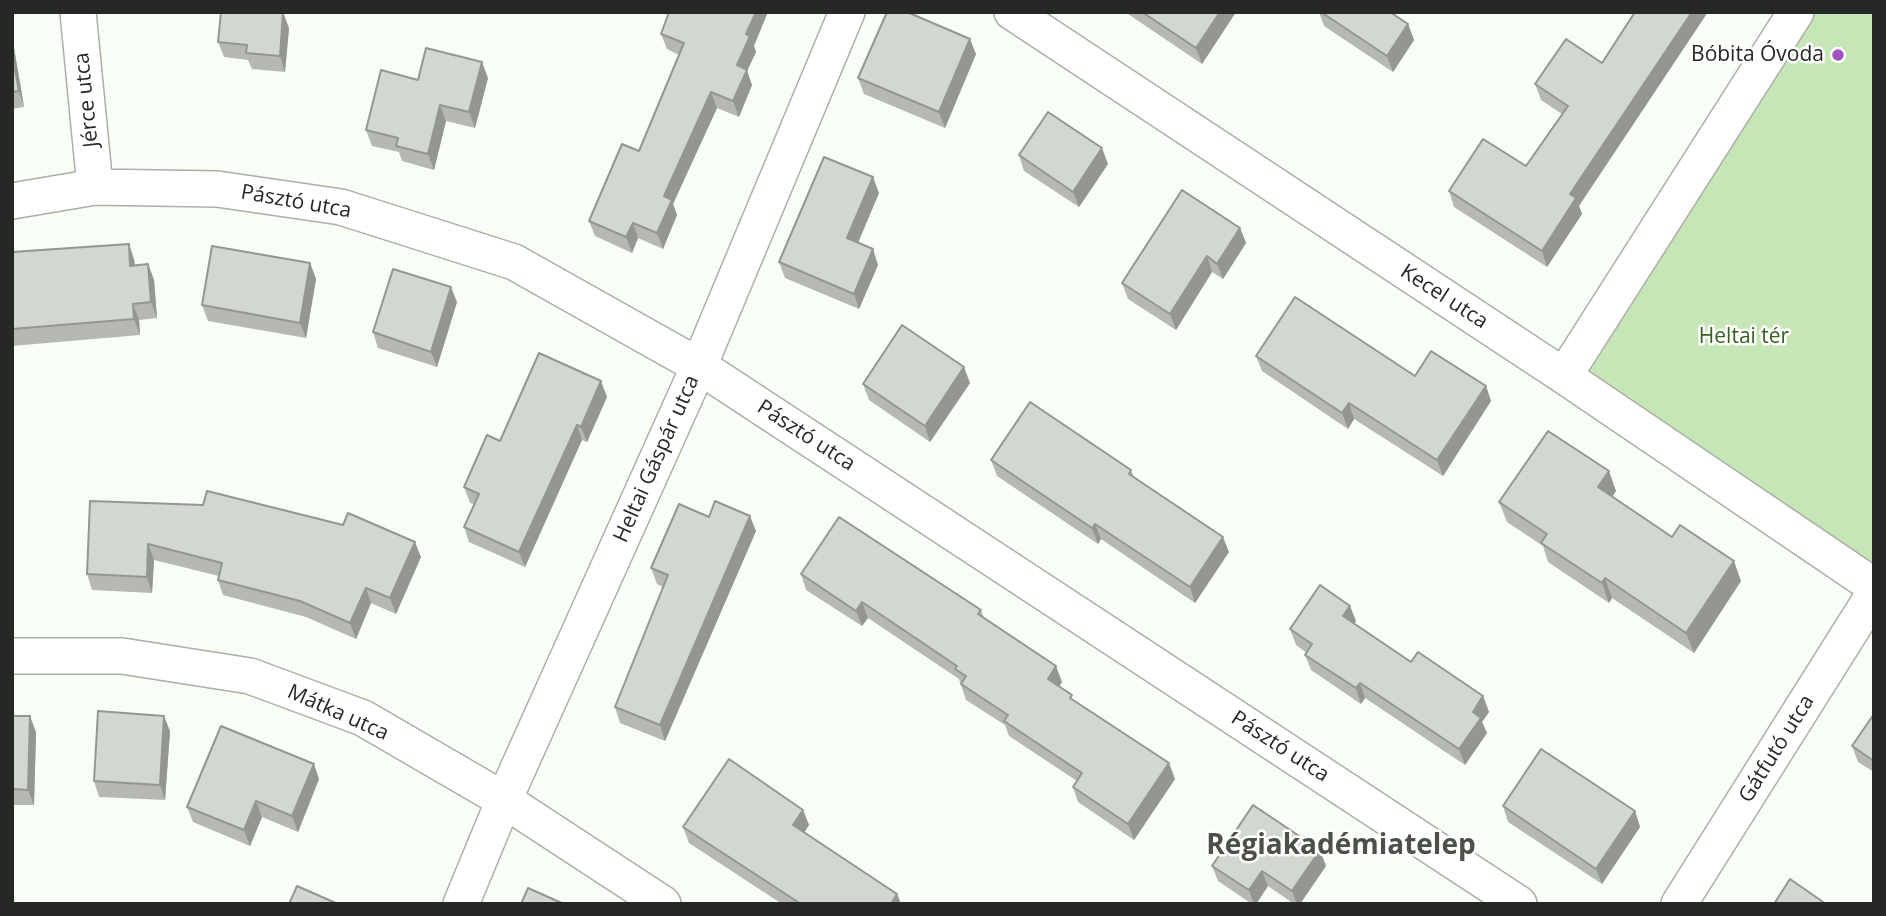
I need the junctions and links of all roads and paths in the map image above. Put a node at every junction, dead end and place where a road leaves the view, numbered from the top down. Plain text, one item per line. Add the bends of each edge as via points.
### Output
1 (78, 12) edge
2 (847, 12) edge
3 (1012, 12) edge
4 (1796, 12) edge
5 (95, 187) junction
6 (12, 201) edge
7 (699, 366) junction
8 (1564, 376) junction
9 (1874, 586) edge
10 (1874, 594) edge
11 (12, 656) edge
12 (504, 800) junction
13 (461, 904) edge
14 (663, 904) edge
15 (1519, 904) edge
16 (1679, 904) edge

1 - 5 street, Jérce utca
2 - 7 street, Heltai Gáspár utca
3 - 8 street, Kecel utca
4 - 8 street
5 - 6 street, Pásztó utca
5 - 7 street, Pásztó utca via 217,189 341,207 514,262
7 - 12 street, Heltai Gáspár utca
7 - 15 street, Pásztó utca
8 - 9 street, Kecel utca
10 - 16 street, Gátfutó utca
11 - 12 street, Mátka utca via 122,656 250,676 363,718
12 - 13 street, Heltai Gáspár utca
12 - 14 street, Mátka utca

